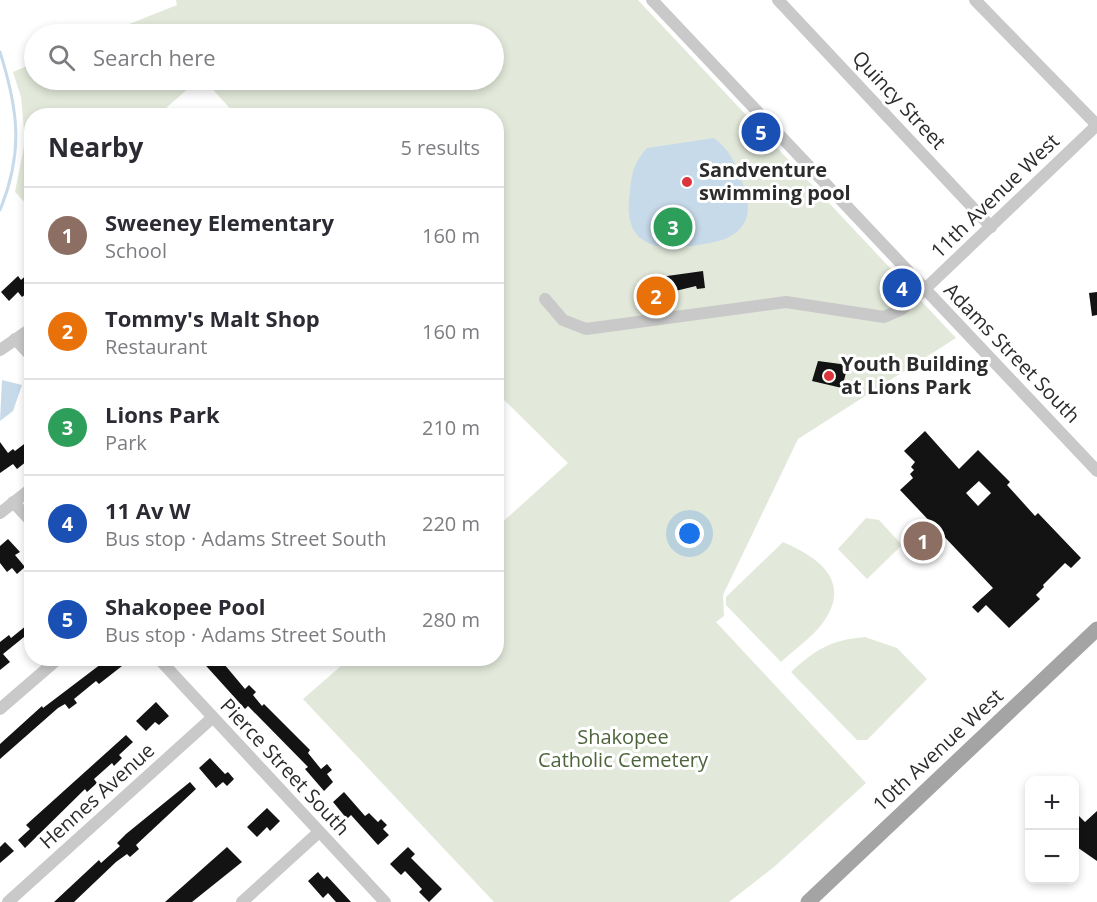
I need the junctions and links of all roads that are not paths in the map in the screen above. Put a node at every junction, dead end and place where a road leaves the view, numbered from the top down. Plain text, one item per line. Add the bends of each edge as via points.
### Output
1 (652, 0) edge
2 (778, 0) edge
3 (975, 0) edge
4 (1097, 125) edge
5 (991, 227) junction
6 (925, 290) junction
7 (545, 299) dead end
8 (24, 333) edge
9 (15, 339) junction
10 (24, 349) edge
11 (0, 351) edge
12 (1097, 471) edge
13 (24, 494) edge
14 (13, 502) junction
15 (0, 513) edge
16 (24, 514) edge
17 (1097, 629) edge
18 (50, 666) edge
19 (165, 666) edge
20 (0, 709) edge
21 (212, 718) junction
22 (319, 832) junction
23 (8, 902) edge
24 (243, 902) edge
25 (385, 902) edge
26 (808, 902) edge

1 - 6 street, Adams Street South
2 - 5 street, Quincy Street
3 - 4 street
4 - 5 street, 11th Avenue West
5 - 6 street, 11th Avenue West
6 - 7 street, 11th Avenue West via 902,309 884,317 786,302 586,328 563,320
6 - 12 street, Adams Street South
8 - 9 street
9 - 10 street
9 - 11 street
13 - 14 street
14 - 15 street
14 - 16 street
17 - 26 main road, 10th Avenue West
18 - 20 street
19 - 21 street, Pierce Street South
21 - 22 street, Pierce Street South
21 - 23 street, Hennes Avenue
22 - 24 street
22 - 25 street, Pierce Street South

